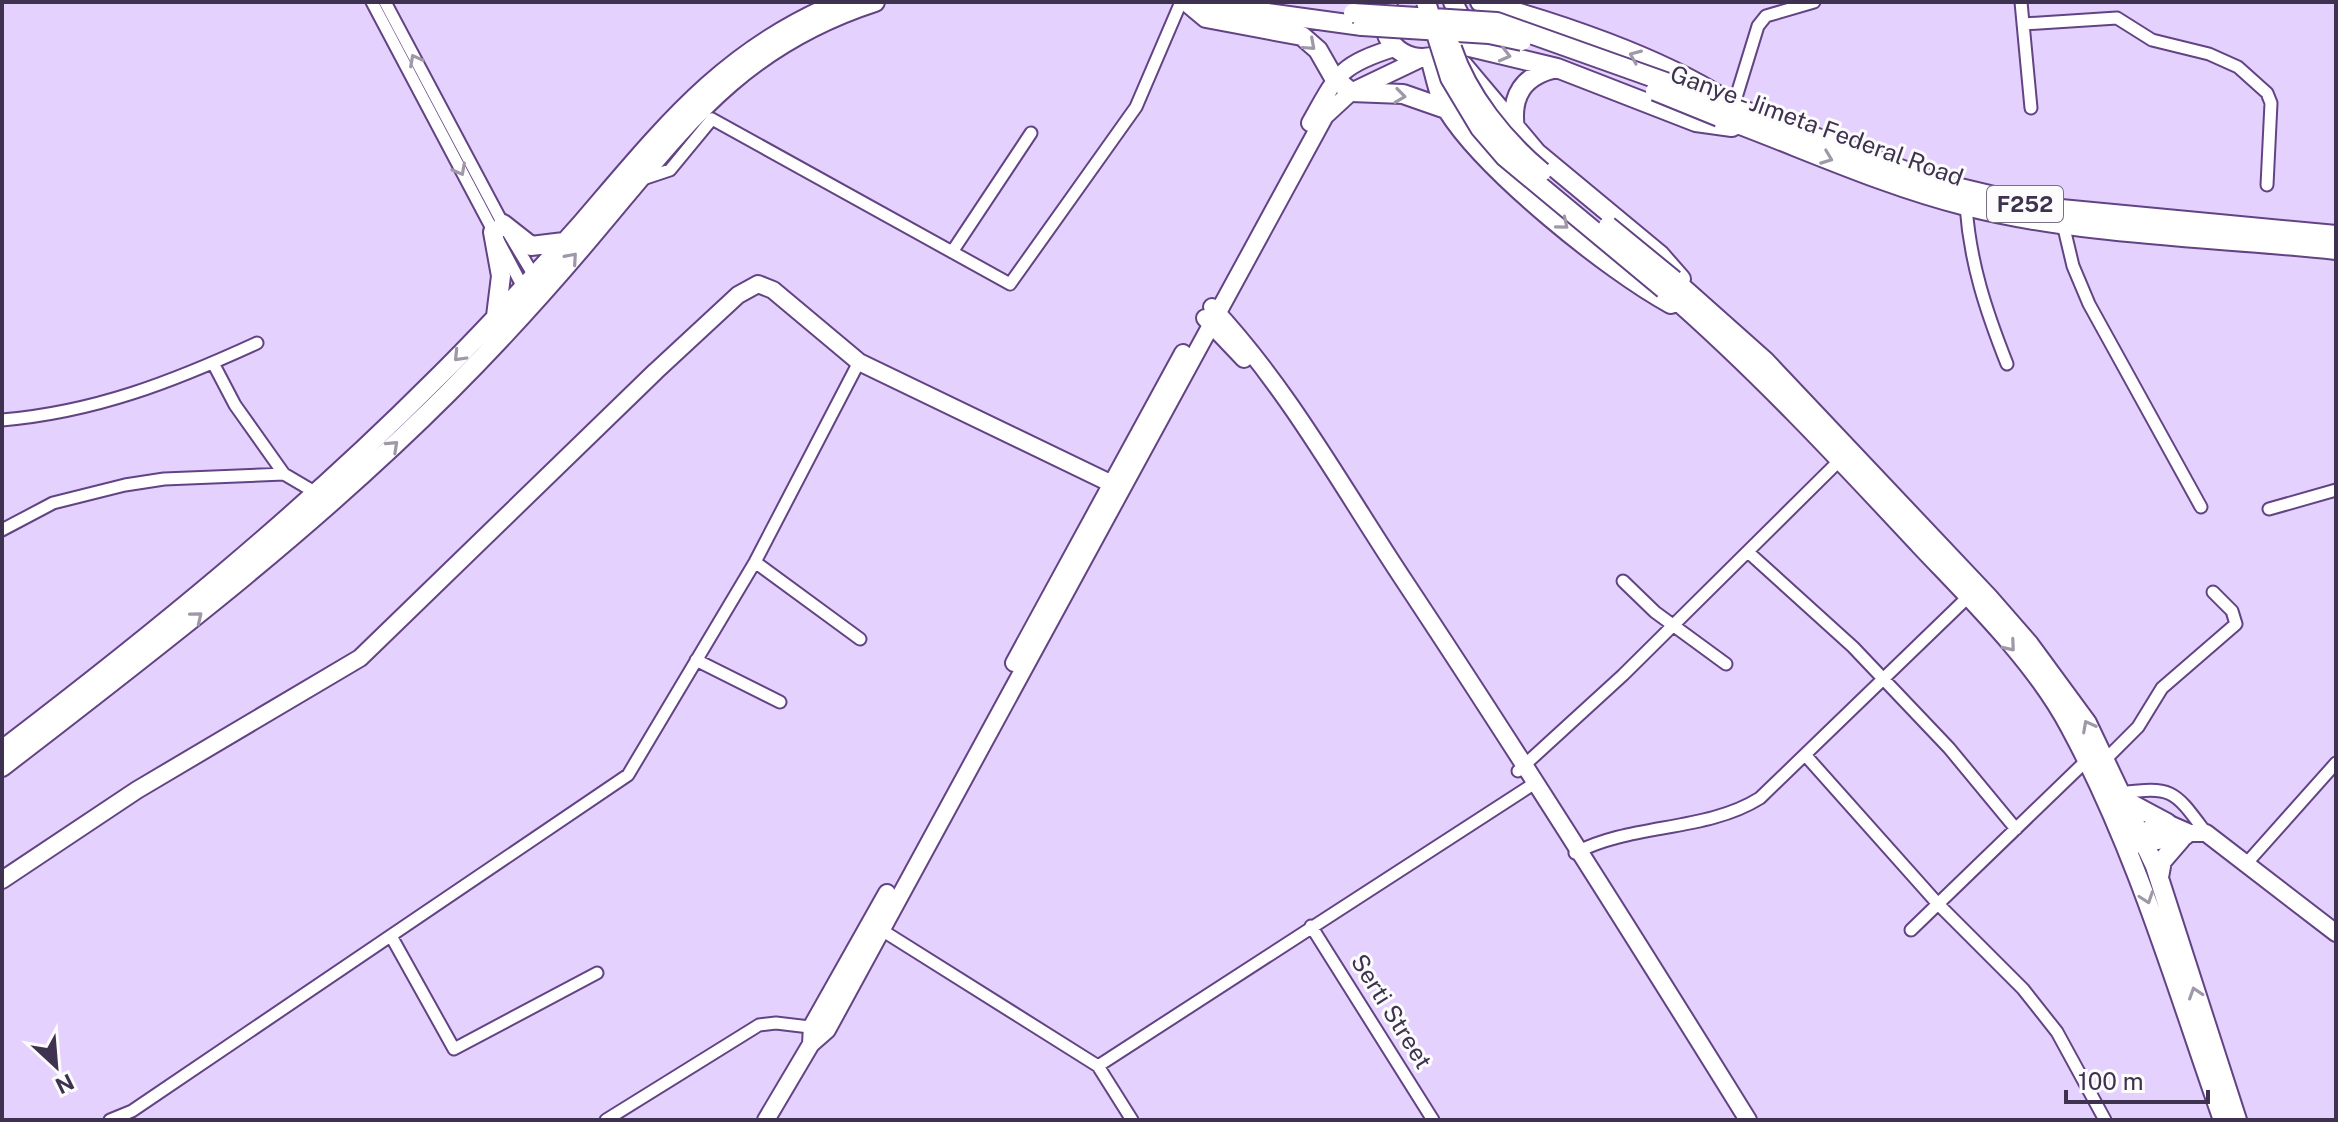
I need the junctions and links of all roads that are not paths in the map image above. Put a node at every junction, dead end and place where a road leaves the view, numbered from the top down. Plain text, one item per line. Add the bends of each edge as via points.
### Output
1 (372, 2) edge
2 (385, 2) edge
3 (841, 2) edge
4 (875, 2) edge
5 (1185, 2) edge
6 (1263, 2) edge
7 (1388, 2) edge
8 (1426, 2) edge
9 (1437, 2) edge
10 (1453, 2) edge
11 (1480, 2) edge
12 (1814, 2) edge
13 (2021, 2) edge
14 (1502, 5) edge
15 (1358, 20) junction
16 (2023, 24) junction
17 (1451, 45) junction
18 (1394, 48) junction
19 (1425, 58) junction
20 (1557, 68) junction
21 (1334, 78) junction
22 (1351, 92) junction
23 (1726, 106) junction
24 (2031, 108) dead end
25 (1446, 109) junction
26 (1515, 129) junction
27 (1755, 130) junction
28 (1031, 133) dead end
29 (634, 182) junction
30 (2267, 185) dead end
31 (1966, 206) junction
32 (2063, 224) junction
33 (498, 228) junction
34 (2336, 235) edge
35 (564, 242) junction
36 (2336, 250) edge
37 (952, 252) junction
38 (1669, 284) junction
39 (533, 289) junction
40 (1698, 309) junction
41 (1211, 315) junction
42 (495, 317) junction
43 (257, 343) dead end
44 (859, 362) junction
45 (213, 363) junction
46 (2007, 364) dead end
47 (2, 420) edge
48 (1840, 460) junction
49 (284, 474) junction
50 (1110, 483) junction
51 (2336, 490) edge
52 (318, 494) junction
53 (2201, 507) dead end
54 (2269, 509) dead end
55 (2, 530) edge
56 (1748, 552) junction
57 (755, 562) junction
58 (1623, 581) dead end
59 (2213, 592) dead end
60 (1968, 597) junction
61 (1675, 625) junction
62 (860, 639) dead end
63 (696, 660) junction
64 (1726, 664) dead end
65 (1884, 680) junction
66 (780, 702) dead end
67 (2, 750) edge
68 (1807, 757) junction
69 (2095, 761) junction
70 (2336, 763) edge
71 (2, 767) edge
72 (1522, 769) junction
73 (1531, 785) junction
74 (2122, 796) junction
75 (2167, 823) junction
76 (2016, 829) junction
77 (2192, 835) junction
78 (2134, 840) junction
79 (1575, 852) junction
80 (2246, 864) junction
81 (2159, 877) junction
82 (2, 880) edge
83 (1938, 904) junction
84 (1311, 926) junction
85 (880, 929) junction
86 (1911, 930) dead end
87 (2336, 933) edge
88 (391, 936) junction
89 (597, 973) dead end
90 (819, 1028) junction
91 (1098, 1066) junction
92 (110, 1120) edge
93 (606, 1120) edge
94 (766, 1120) edge
95 (1132, 1120) edge
96 (1433, 1120) edge
97 (1738, 1120) edge
98 (1748, 1120) edge
99 (2105, 1120) edge
100 (2223, 1120) edge
101 (2237, 1120) edge

1 -> 33 street
33 -> 2 street
3 - 35 main road via 758,46 707,82
4 - 29 main road via 810,30 740,74 697,110
5 - 15 main road
5 -> 21 main road via 1206,18 1302,36 1318,50
5 - 37 street via 1136,107 1010,284
6 - 15 main road
7 - 18 main road via 1383,24
8 - 38 main road, bridge via 1450,78 1480,128 1505,157
9 - 38 main road, bridge via 1457,64 1504,137
10 - 17 main road via 1460,16
11 - 14 main road
12 - 23 street via 1766,16
13 - 16 street
23 -> 14 main road via 1699,83
15 - 23 main road, Ganye - Jimeta Federal Road / F252, bridge via 1497,22
16 - 24 street
16 - 30 street via 2117,18 2152,40 2238,67 2271,103
17 - 19 main road
17 -> 20 main road
17 - 26 main road
18 - 19 main road
18 - 21 street via 1365,57
19 - 22 street
19 - 25 main road
20 - 26 main road via 1541,72 1522,88 1512,107
20 - 27 main road via 1696,122
21 - 22 main road
21 - 41 street
22 -> 25 main road via 1403,94
22 - 41 street via 1325,116
23 - 27 main road, Ganye - Jimeta Federal Road / F252
23 - 34 main road, Ganye - Jimeta Federal Road / F252 via 1912,174 2040,207
25 -> 40 main road via 1489,161 1637,285
26 - 40 main road via 1660,255
27 -> 31 main road, Ganye - Jimeta Federal Road / F252
28 - 37 street
29 - 37 street via 670,170 712,119
39 -> 29 main road
31 - 32 main road, Ganye - Jimeta Federal Road / F252
31 - 46 street via 1980,297
32 - 36 main road, Ganye - Jimeta Federal Road / F252
32 - 53 street via 2089,304
33 - 35 main road via 531,246
33 - 39 street
33 - 42 main road via 501,297
35 - 39 main road
38 - 40 main road
39 - 42 main road
71 -> 39 main road via 175,635 330,504 448,393
40 - 48 main road
69 -> 40 main road via 2087,723 2009,620 1765,361
41 - 50 street
41 - 72 street via 1279,390
41 - 85 street
42 -> 52 main road
43 - 45 street
44 - 50 street
44 - 57 street
44 - 82 street via 773,290 758,284 749,288 360,658 137,790
45 - 47 street via 121,400
45 - 49 street via 235,405
48 - 56 street
48 - 60 main road
49 - 52 street
49 - 55 street via 125,485 53,503
50 - 90 street
51 - 54 street
52 - 67 main road via 136,647
56 - 61 street
56 - 65 street
57 - 62 street
57 - 63 street
58 - 61 street
59 - 69 street via 2232,611 2236,624 2162,688 2138,727
60 - 65 street
60 -> 69 main road via 2047,692
61 - 64 street
61 - 72 street
63 - 66 street
63 - 88 street via 628,775
65 - 68 street
65 - 76 street
68 - 79 street via 1749,805
68 - 83 street
69 - 74 main road
69 - 76 street
69 - 78 main road
70 - 80 street
72 - 73 street
73 - 79 street
73 - 84 street
74 - 75 main road
74 - 77 street via 2155,788 2172,793
74 - 78 main road
75 - 77 street
75 - 78 street
76 - 83 street
77 - 78 street
77 - 80 street
77 - 81 main road via 2162,861
78 - 81 main road
78 -> 100 main road
79 - 97 street
79 - 98 street
80 - 87 street
101 -> 81 main road
83 - 86 street
83 - 99 street via 2057,1032
84 - 91 street
84 - 96 street, Serti Street
85 - 90 street
85 - 91 street
88 - 89 street via 454,1049
88 - 92 street via 132,1111
90 - 93 street via 759,1025
90 - 94 street
91 - 95 street

